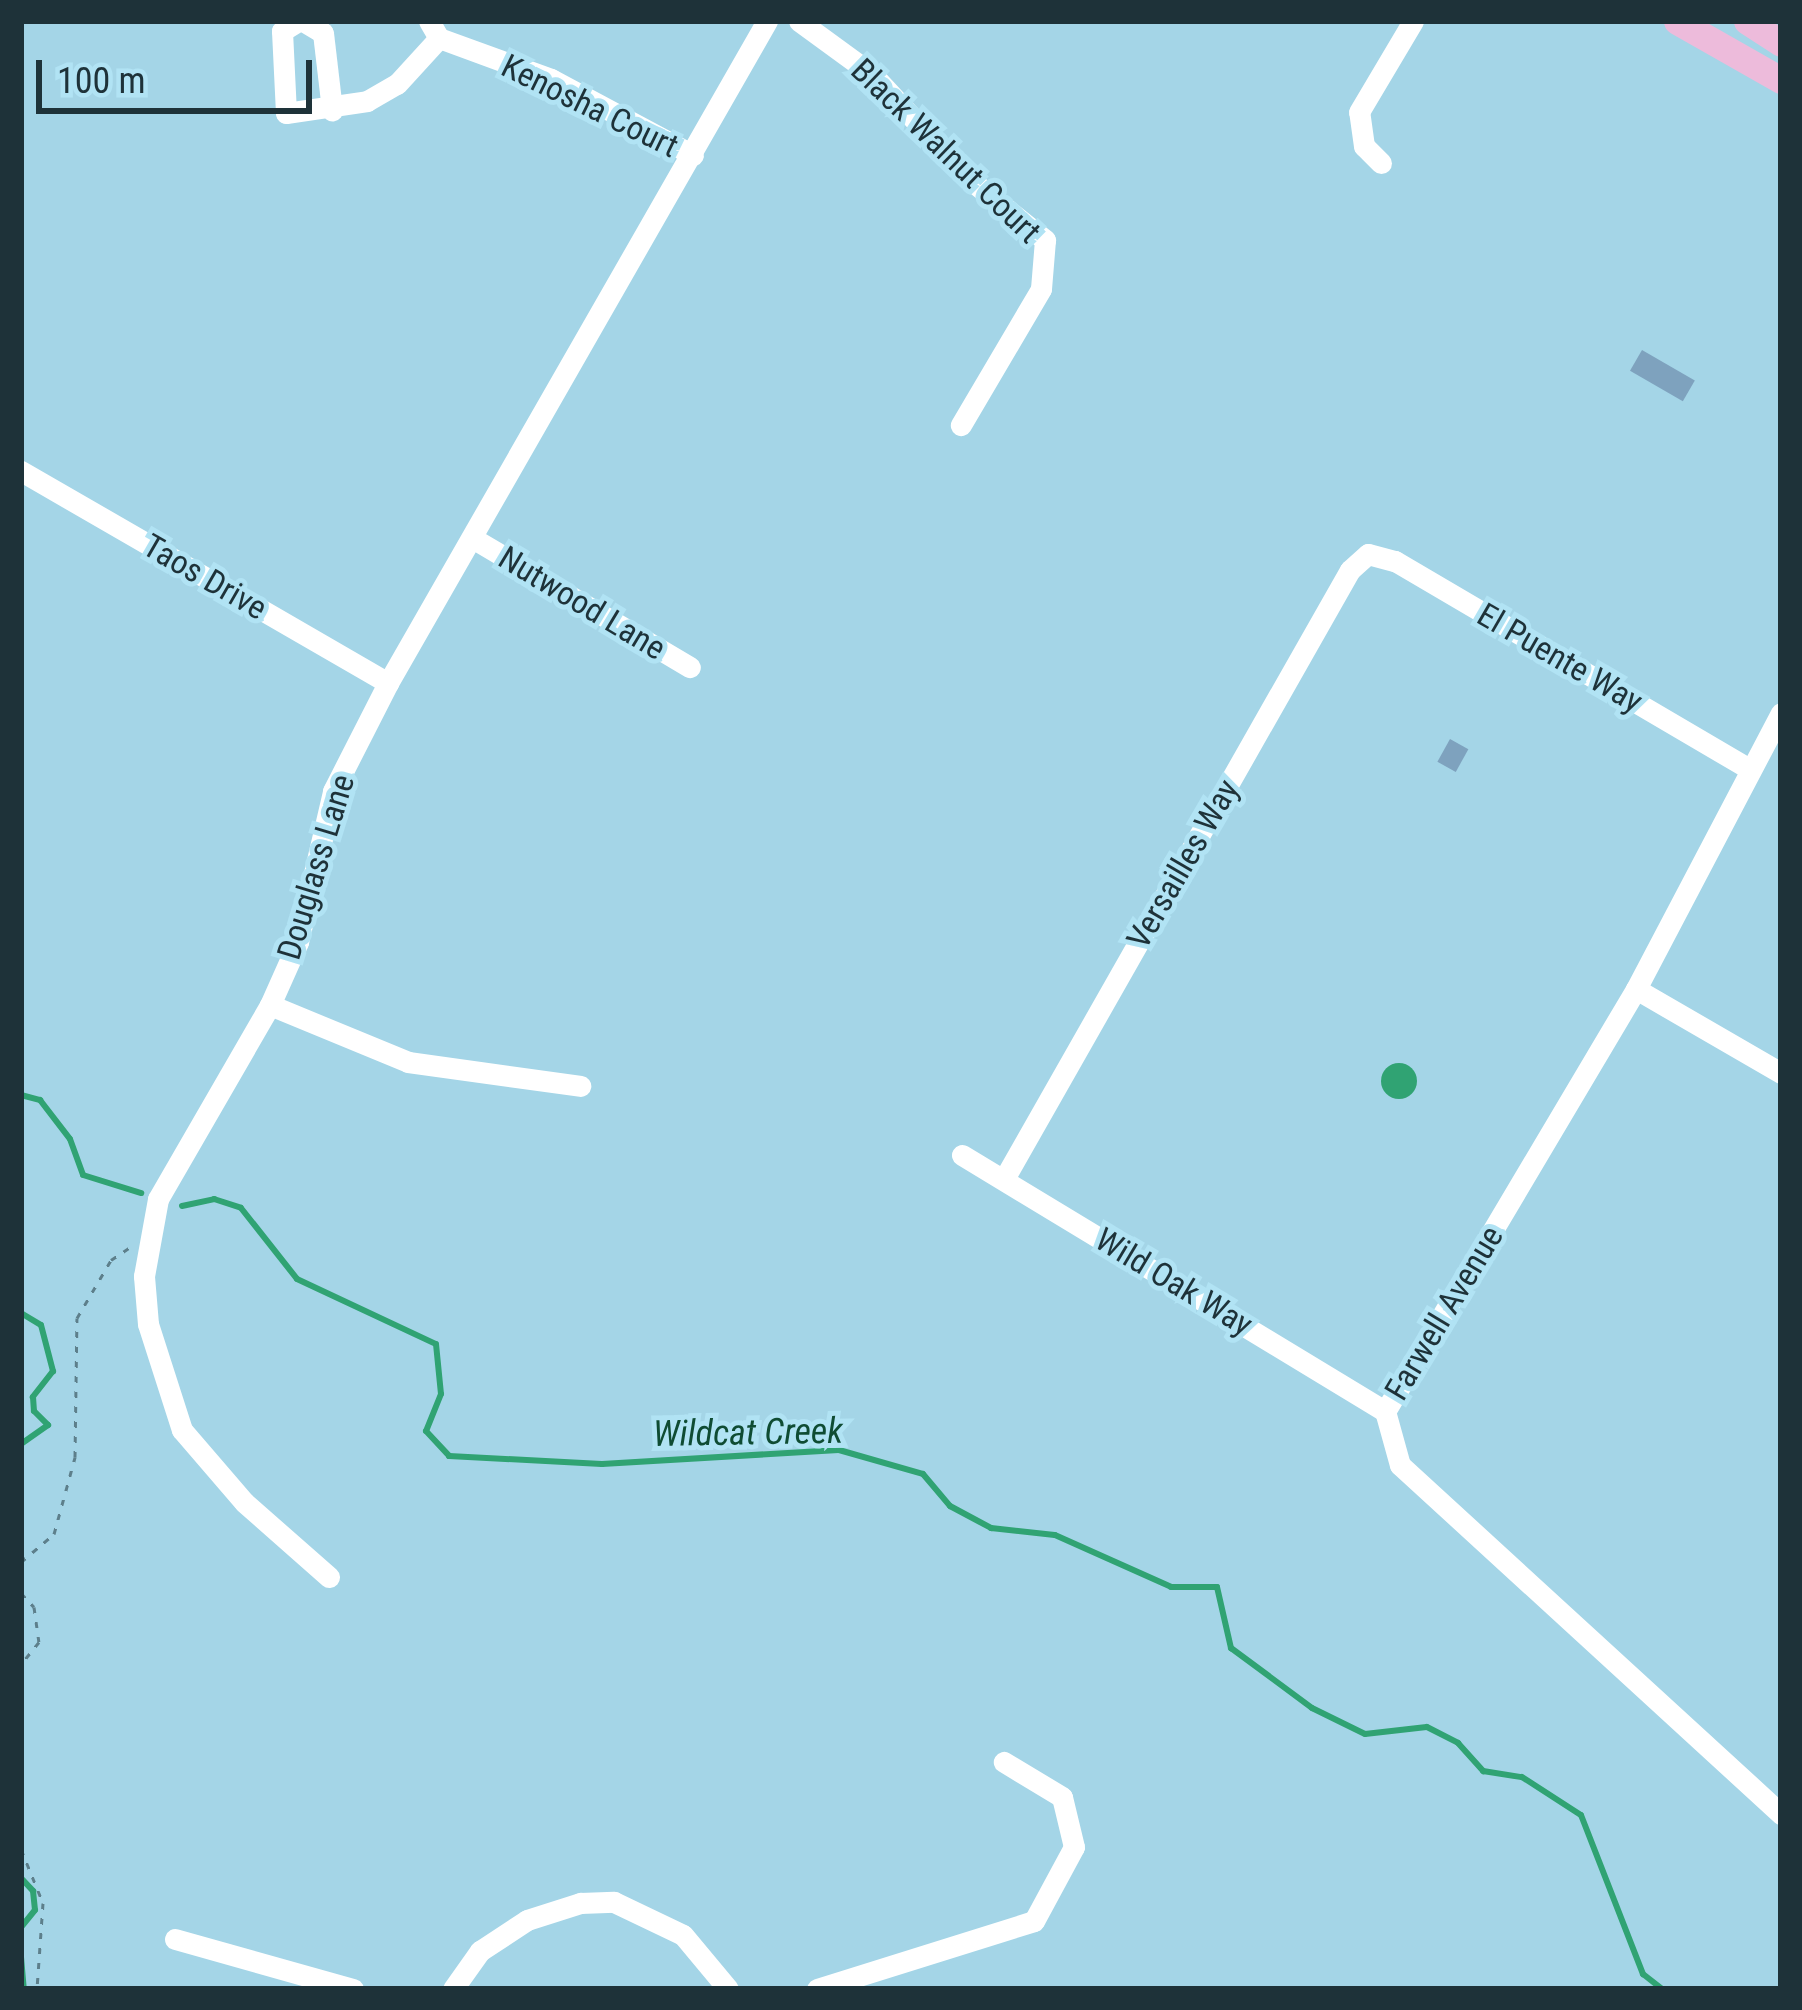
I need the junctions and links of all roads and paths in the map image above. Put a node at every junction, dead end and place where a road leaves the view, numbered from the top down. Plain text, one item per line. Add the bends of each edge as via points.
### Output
1 (301, 21) edge
2 (766, 21) edge
3 (799, 21) edge
4 (1413, 21) edge
5 (1677, 21) edge
6 (1747, 21) edge
7 (434, 30) edge
8 (1781, 43) edge
9 (1781, 80) edge
10 (332, 110) junction
11 (693, 155) junction
12 (1381, 163) dead end
13 (961, 425) dead end
14 (24, 481) edge
15 (473, 539) junction
16 (1368, 554) joint
17 (690, 667) dead end
18 (388, 683) junction
19 (1781, 713) edge
20 (1749, 769) junction
21 (1636, 989) junction
22 (271, 1005) junction
23 (1781, 1073) edge
24 (580, 1086) dead end
25 (962, 1155) dead end
26 (1004, 1178) junction
27 (149, 1235) junction
28 (1385, 1411) junction
29 (21, 1562) edge
30 (329, 1577) dead end
31 (21, 1593) edge
32 (21, 1664) edge
33 (1004, 1762) dead end
34 (1781, 1814) edge
35 (21, 1849) edge
36 (176, 1939) dead end
37 (37, 1989) edge
38 (353, 1989) edge
39 (453, 1989) edge
40 (728, 1989) edge
41 (817, 1989) edge

1 - 10 street via 323,33
1 - 10 street via 282,31 286,112
2 - 11 street, Douglass Lane
3 - 13 street, Black Walnut Court via 873,74 968,178 1045,240 1050,261 1041,290
4 - 12 street via 1359,112 1364,146
5 - 9 main road
6 - 8 main road
7 - 10 street via 397,84
7 - 11 street, Kenosha Court via 550,79
11 - 15 street, Douglass Lane
14 - 18 street, Taos Drive
15 - 17 street, Nutwood Lane
15 - 18 street, Douglass Lane
16 - 20 street, El Puente Way via 1395,561
16 - 26 street, Versailles Way via 1350,570
18 - 22 street, Douglass Lane via 333,791 298,942
19 - 20 street, Farwell Avenue
20 - 21 street, Farwell Avenue
21 - 23 street
21 - 28 street, Farwell Avenue
22 - 24 street via 408,1062
22 - 27 street, Douglass Lane via 189,1135
25 - 26 street, Wild Oak Way
26 - 28 street, Wild Oak Way
27 - 29 path via 111,1260 77,1318 75,1457 53,1534
27 - 30 street, Douglass Lane via 148,1324 182,1430 244,1502
28 - 34 street, Farwell Avenue via 1400,1465
31 - 32 path via 34,1607 39,1642
33 - 41 street via 1062,1797 1074,1847 1034,1921
35 - 37 path via 43,1903
36 - 38 street
39 - 40 street via 480,1951 527,1920 614,1902 683,1934

